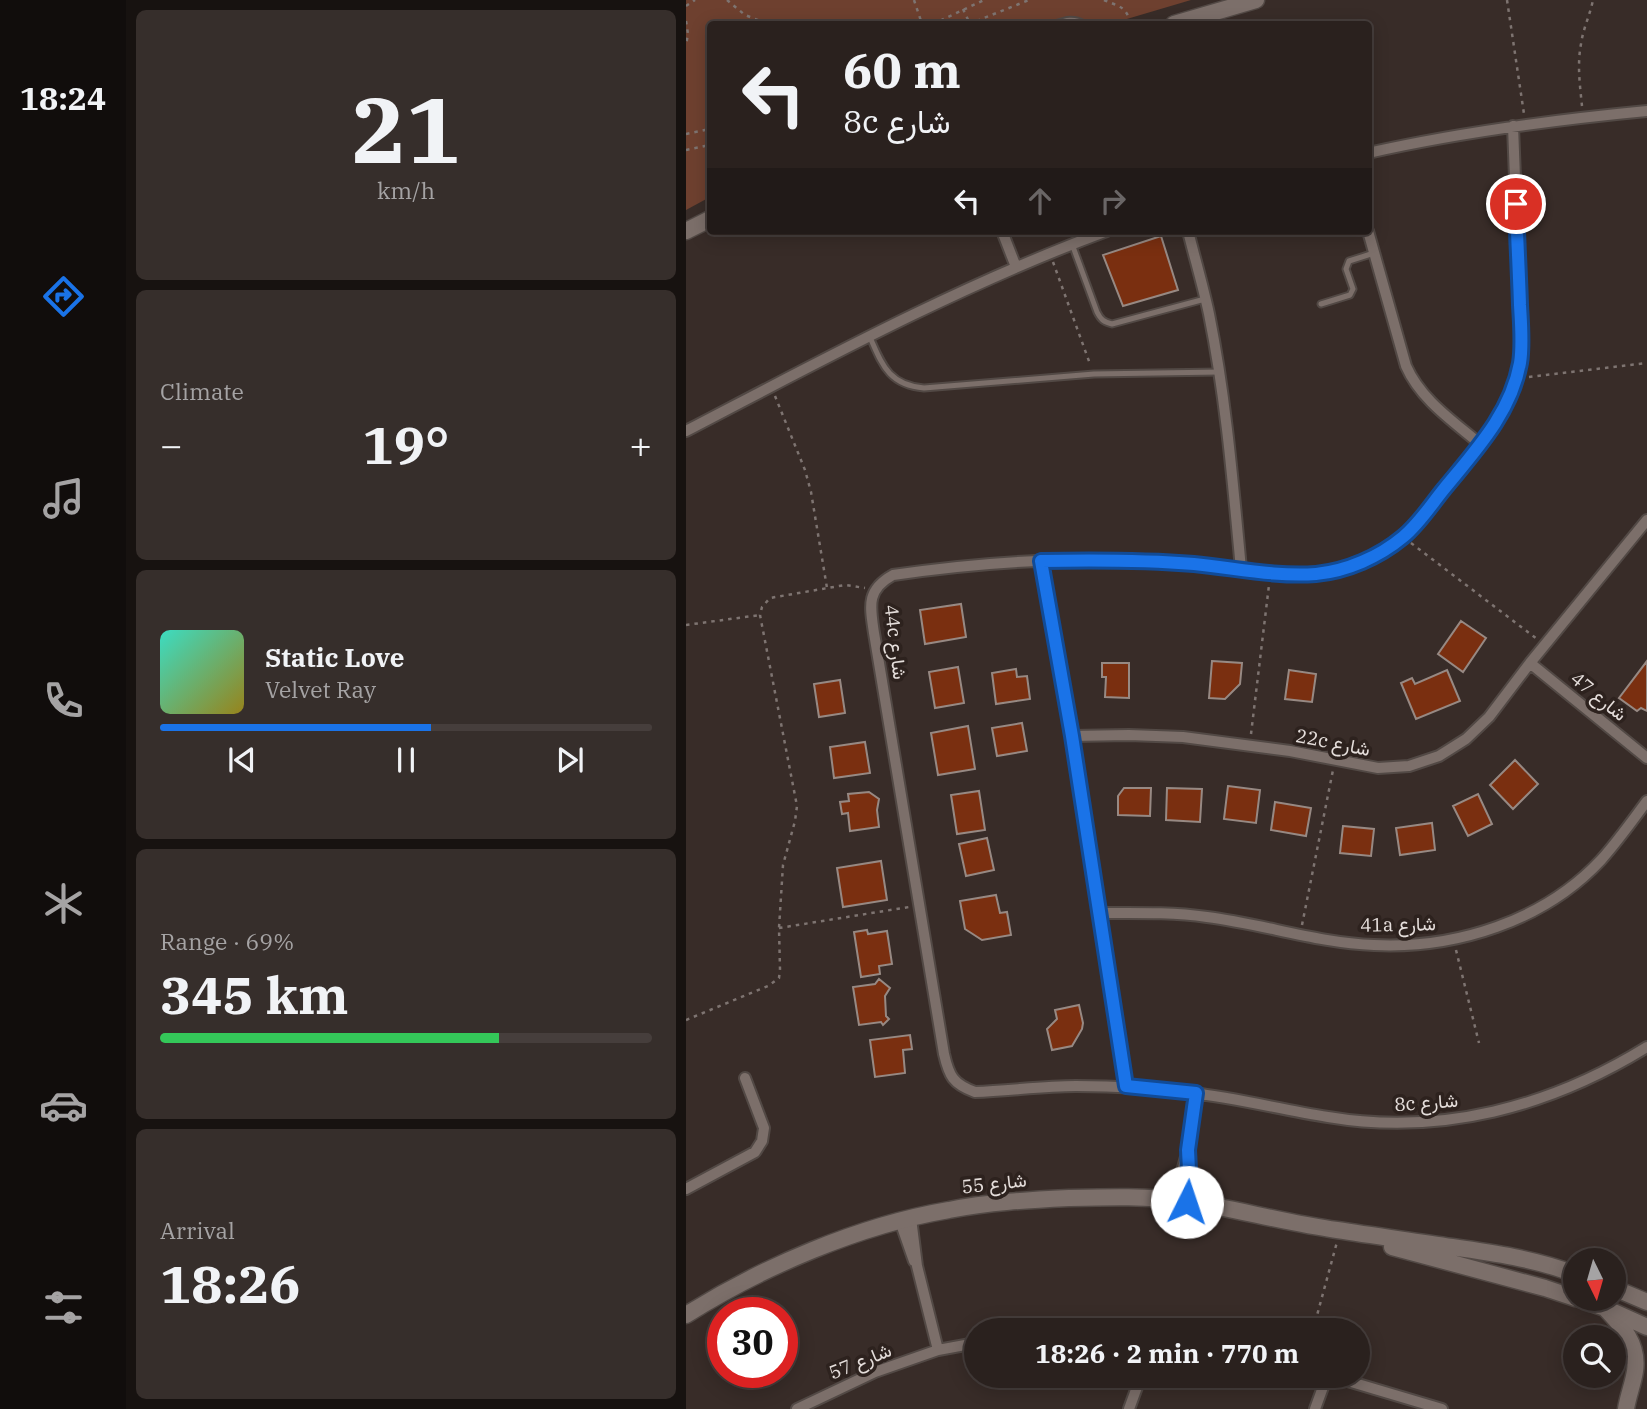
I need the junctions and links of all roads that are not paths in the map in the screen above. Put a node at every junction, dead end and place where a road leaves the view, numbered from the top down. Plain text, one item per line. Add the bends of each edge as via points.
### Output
1 (1256, 0) edge
2 (1184, 21) edge
3 (1647, 111) edge
4 (1513, 126) junction
5 (1372, 152) edge
6 (707, 221) edge
7 (686, 232) edge
8 (1004, 235) edge
9 (1096, 235) edge
10 (1189, 235) edge
11 (1369, 235) edge
12 (1072, 244) junction
13 (1374, 253) junction
14 (1016, 267) junction
15 (1206, 298) junction
16 (1321, 304) dead end
17 (869, 335) junction
18 (1219, 372) junction
19 (686, 431) edge
20 (1480, 444) junction
21 (1645, 528) edge
22 (1041, 561) junction
23 (1241, 569) junction
24 (1530, 663) junction
25 (1072, 736) junction
26 (1647, 758) edge
27 (1647, 801) edge
28 (1100, 913) junction
29 (1647, 1047) edge
30 (745, 1078) dead end
31 (1126, 1086) junction
32 (989, 1092) joint
33 (1196, 1093) junction
34 (686, 1189) edge
35 (1181, 1201) junction
36 (906, 1219) junction
37 (1333, 1231) junction
38 (1563, 1269) edge
39 (1563, 1294) edge
40 (1608, 1311) edge
41 (1612, 1311) edge
42 (686, 1315) edge
43 (1647, 1327) edge
44 (964, 1345) edge
45 (938, 1350) junction
46 (1647, 1371) edge
47 (1137, 1388) edge
48 (1324, 1388) edge
49 (1370, 1388) edge
50 (797, 1409) edge
51 (1129, 1409) edge
52 (1315, 1409) edge
53 (1443, 1409) edge
54 (1628, 1409) edge

1 - 2 street
3 - 4 street
4 - 5 street
4 - 20 street, 44c شارع via 1521,359 1510,398
6 - 7 street
8 - 14 street
9 - 12 street
10 - 15 street
11 - 13 street
12 - 14 street
12 - 15 lane via 1105,323
13 - 16 lane via 1347,265 1353,289 1350,295
13 - 20 street via 1412,379 1419,391
14 - 17 street
15 - 18 street
17 - 18 lane via 889,374 911,387 1094,374
17 - 19 street
18 - 23 street
20 - 23 street, 44c شارع via 1403,537 1375,556 1318,573
21 - 24 street, 22c شارع
22 - 23 street, 44c شارع via 1142,561
22 - 25 street
22 - 32 street, 44c شارع via 893,575 874,591 871,603 947,1067 962,1087
24 - 25 street, 22c شارع via 1466,739 1439,756 1409,765 1378,768 1183,737
24 - 26 street, شارع 47
25 - 28 street
27 - 28 street, 41a شارع via 1600,861 1569,888 1498,927 1454,940 1374,946 1207,917
28 - 31 street
29 - 33 street, 8c شارع via 1617,1066 1539,1100 1457,1119 1372,1122
30 - 34 street via 764,1128 762,1141 755,1152
31 - 32 street, 8c شارع
31 - 33 street, 8c شارع
33 - 35 street via 1189,1170
35 - 36 street, شارع 55 via 1112,1197 1033,1200
35 - 37 street, شارع 55
36 - 42 street, شارع 55 via 803,1255
36 - 45 street
37 - 38 street, شارع 55 via 1514,1257
37 - 39 street, شارع 55
40 - 54 street via 1629,1336 1635,1353
41 - 43 street, شارع 55
44 - 45 street, شارع 57
45 - 50 street, شارع 57
46 - 54 street
47 - 51 street
48 - 52 street
49 - 53 street

